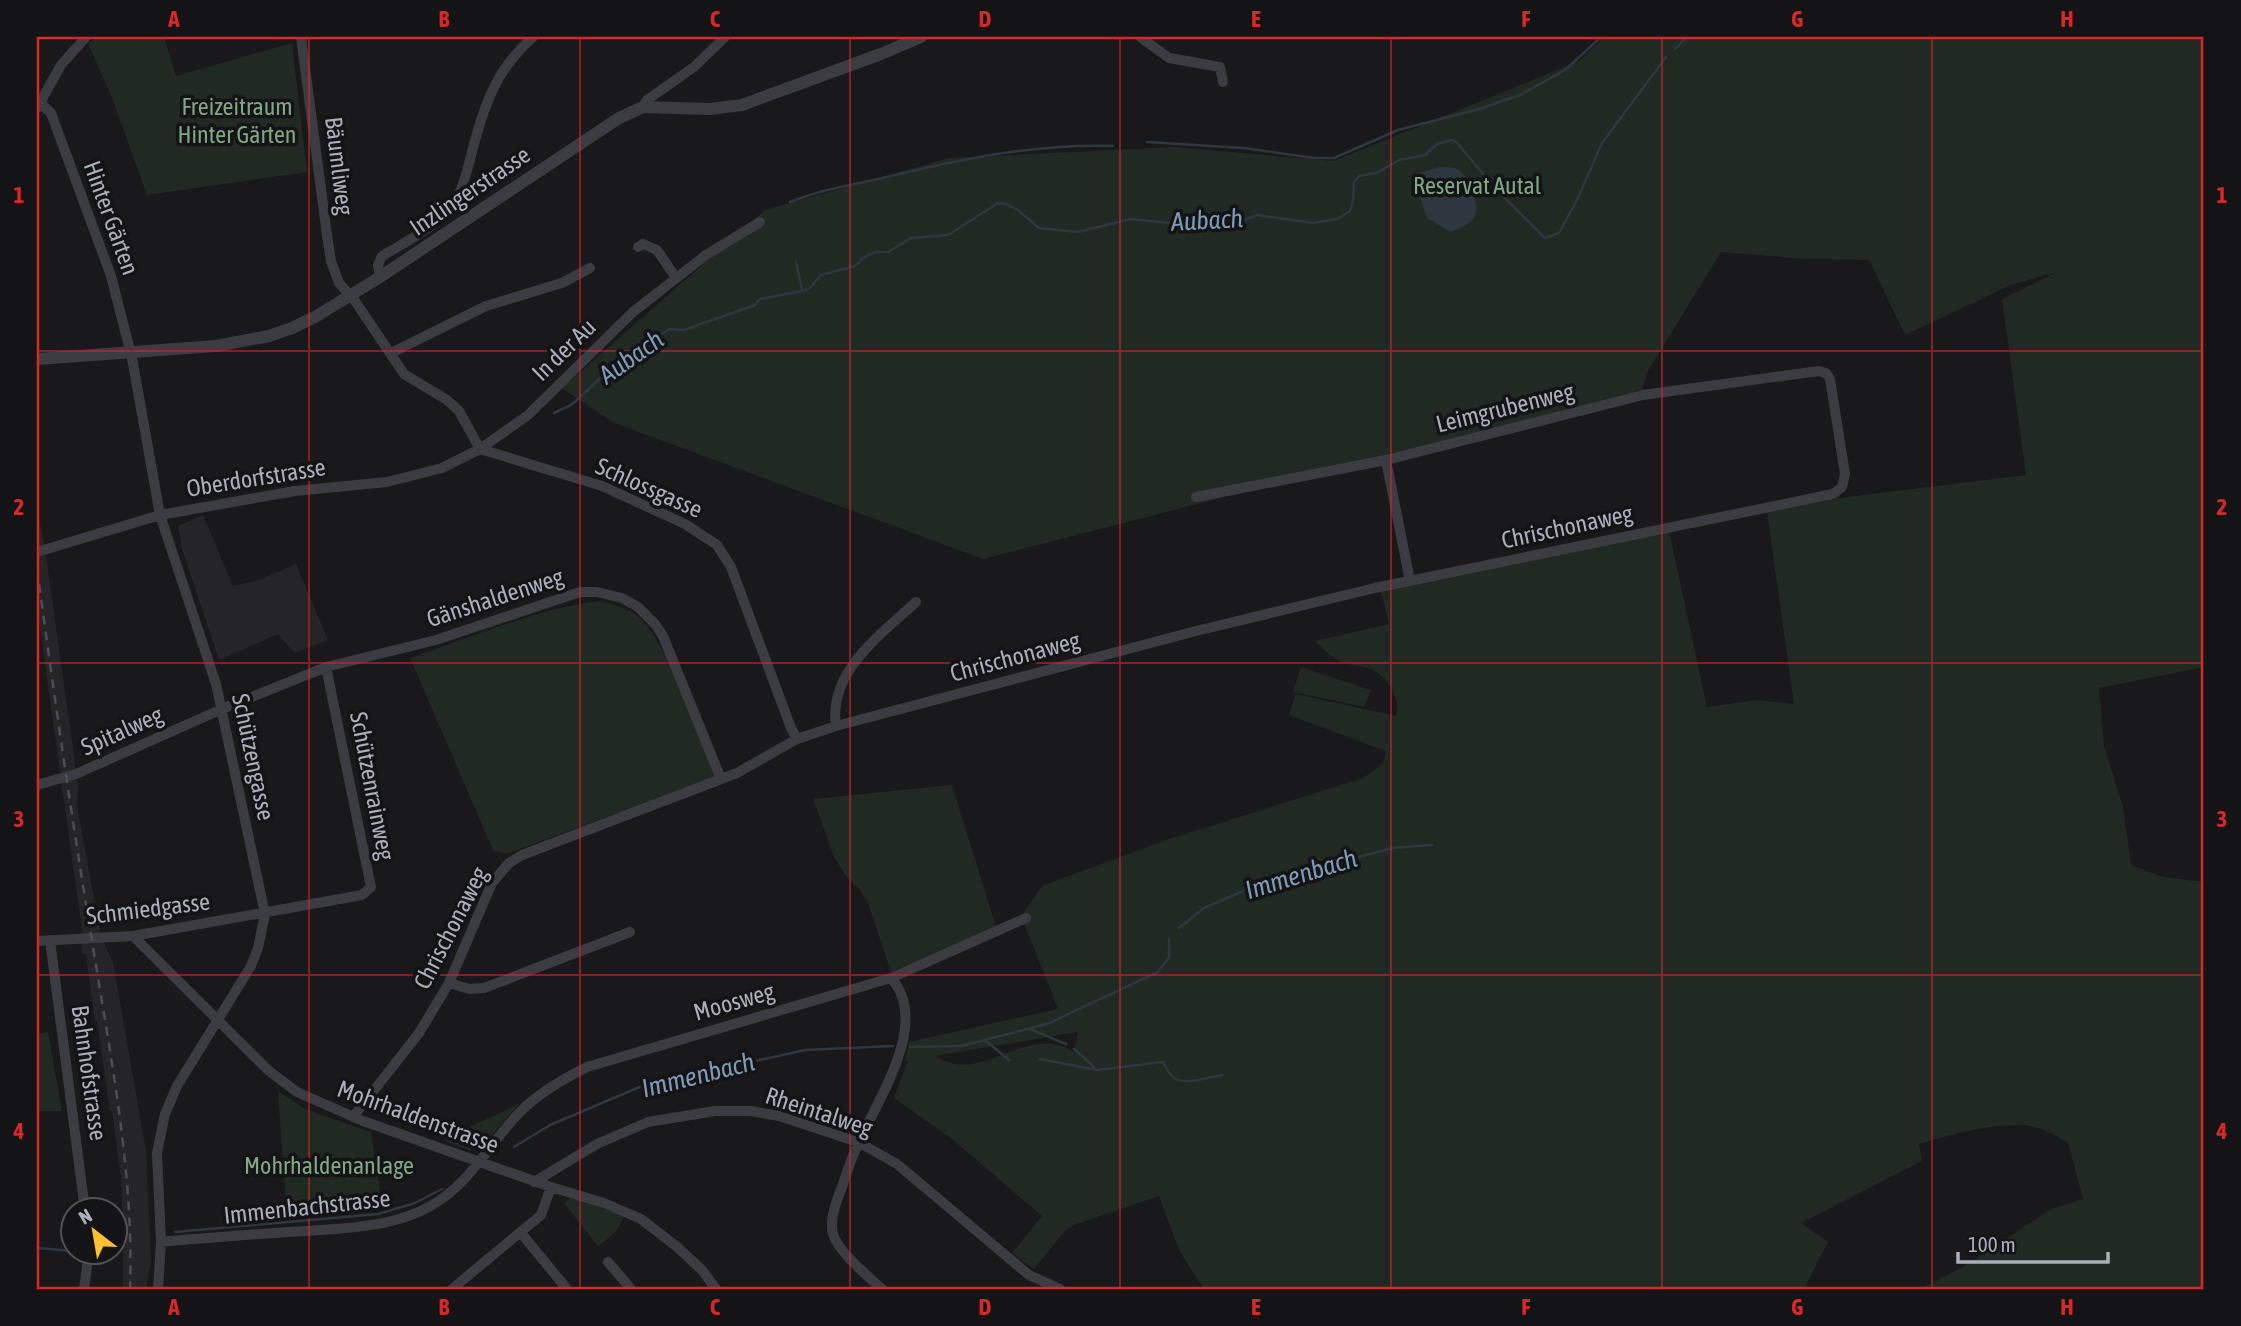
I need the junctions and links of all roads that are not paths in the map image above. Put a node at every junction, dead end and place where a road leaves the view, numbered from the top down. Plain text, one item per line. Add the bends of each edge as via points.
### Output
1 (86, 37) edge
2 (301, 37) edge
3 (533, 37) edge
4 (725, 37) edge
5 (921, 37) edge
6 (1140, 37) edge
7 (1223, 82) dead end
8 (38, 106) edge
9 (643, 107) junction
10 (760, 222) dead end
11 (638, 247) dead end
12 (590, 268) dead end
13 (380, 277) junction
14 (676, 278) junction
15 (350, 296) junction
16 (131, 353) junction
17 (391, 354) junction
18 (37, 359) edge
19 (480, 449) junction
20 (1386, 460) junction
21 (1842, 487) joint
22 (1196, 497) dead end
23 (160, 515) junction
24 (37, 552) edge
25 (1410, 581) junction
26 (915, 602) dead end
27 (326, 667) junction
28 (222, 709) junction
29 (836, 726) junction
30 (797, 739) junction
31 (721, 779) junction
32 (37, 785) edge
33 (265, 914) junction
34 (1026, 918) dead end
35 (630, 932) dead end
36 (133, 936) junction
37 (50, 940) junction
38 (37, 941) edge
39 (891, 978) junction
40 (449, 983) junction
41 (218, 1020) junction
42 (353, 1117) junction
43 (858, 1142) junction
44 (480, 1163) junction
45 (534, 1182) junction
46 (551, 1187) junction
47 (83, 1196) edge
48 (521, 1233) junction
49 (161, 1242) junction
50 (608, 1262) dead end
51 (87, 1266) edge
52 (84, 1289) edge
53 (158, 1289) edge
54 (452, 1289) edge
55 (567, 1289) edge
56 (631, 1289) edge
57 (716, 1289) edge
58 (882, 1289) edge
59 (1060, 1289) edge

1 - 8 street via 61,65
2 - 15 street, Bäumliweg via 331,261
3 - 13 street via 508,64 489,95 457,198 438,220 382,256 377,265
4 - 9 street
5 - 9 street, Inzlingerstrasse via 742,105
6 - 7 street via 1169,58 1220,67
8 - 16 street, Hinter Gärten via 51,113 111,276
9 - 13 street, Inzlingerstrasse via 619,118
10 - 14 street, In der Au
11 - 14 street via 643,244 657,250
12 - 17 street via 562,283 486,306
13 - 15 street, Inzlingerstrasse
14 - 19 street, In der Au via 633,312 528,415
15 - 16 street, Inzlingerstrasse via 269,336
15 - 17 street, Bäumliweg
16 - 18 street, Inzlingerstrasse
16 - 23 street, Schützengasse
17 - 19 street, Bäumliweg via 404,374 459,411
19 - 23 street, Oberdorfstrasse via 442,468 403,479 295,491
19 - 30 street, Schlossgasse via 602,486 685,524 716,545 731,567
20 - 21 street, Leimgrubenweg via 1643,395 1819,371 1830,379 1845,474
20 - 22 street, Leimgrubenweg
20 - 25 street
21 - 25 street, Chrischonaweg via 1833,494
23 - 24 street, Oberdorfstrasse
23 - 28 street, Schützengasse
25 - 29 street, Chrischonaweg via 1203,629
26 - 29 street via 844,675 834,712
27 - 28 street, Gänshaldenweg
27 - 31 street, Gänshaldenweg via 436,640 580,592 622,598 638,607 663,636
27 - 33 street, Schützenrainweg via 371,887 362,895
28 - 32 street, Spitalweg via 76,774
28 - 33 street, Schützengasse
29 - 30 street, Chrischonaweg
30 - 31 street, Chrischonaweg
31 - 40 street, Chrischonaweg via 509,863 492,883
33 - 36 street, Schmiedgasse
33 - 41 street, Schützengasse via 251,966
34 - 39 street, Moosweg
35 - 40 street via 484,988
36 - 37 street, Schmiedgasse
36 - 41 street, Mohrhaldenstrasse
37 - 38 street, Schmiedgasse
37 - 47 street, Bahnhofstrasse
39 - 43 street via 902,998 900,1055
39 - 44 street, Moosweg via 587,1067 521,1111
40 - 42 street, Chrischonaweg via 419,1033
41 - 42 street, Mohrhaldenstrasse via 269,1072 297,1093
41 - 49 street, Schützengasse via 165,1114 158,1153
42 - 44 street, Mohrhaldenstrasse
43 - 45 street, Rheintalweg via 760,1112 704,1113 648,1122 622,1132
43 - 58 street via 834,1210 833,1233 845,1253
43 - 59 street, Rheintalweg via 897,1164 1029,1275
44 - 45 street, Mohrhaldenstrasse
44 - 49 street, Immenbachstrasse via 444,1197 405,1218
45 - 46 street, Mohrhaldenstrasse
46 - 48 street via 541,1215
46 - 57 street, Mohrhaldenstrasse via 641,1219 702,1270
48 - 54 street
48 - 55 street
49 - 53 street, Schützengasse
50 - 56 street
51 - 52 street

